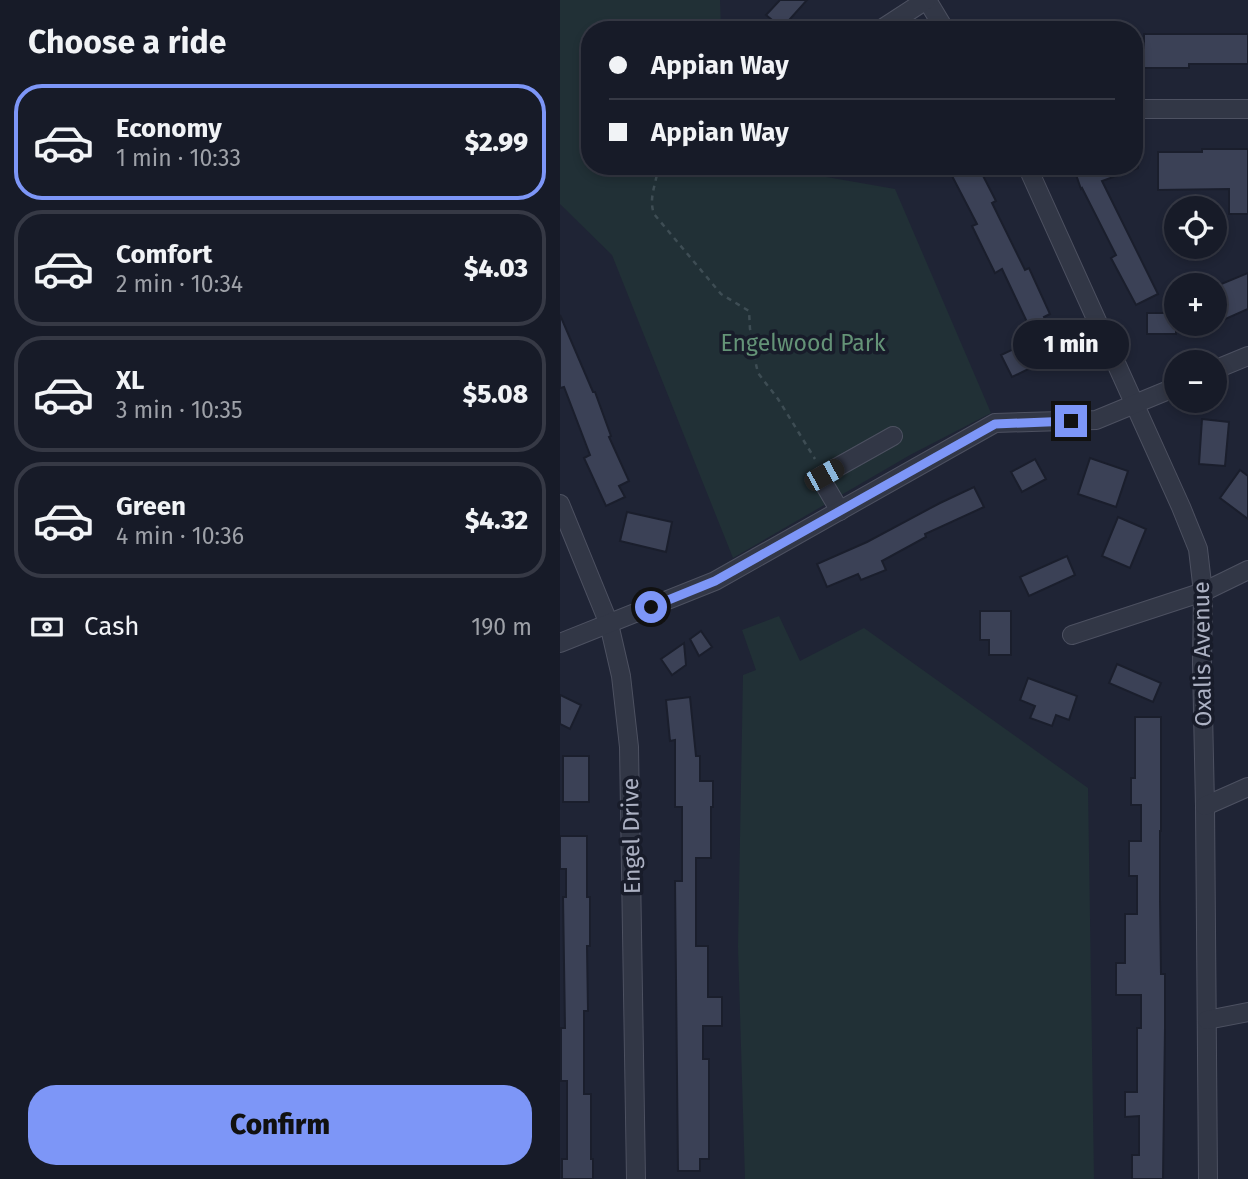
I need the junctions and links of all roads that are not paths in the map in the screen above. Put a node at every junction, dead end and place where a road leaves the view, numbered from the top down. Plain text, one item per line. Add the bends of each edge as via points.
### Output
1 (926, 0) edge
2 (894, 21) edge
3 (940, 21) edge
4 (1143, 109) edge
5 (1248, 109) edge
6 (1031, 175) edge
7 (1248, 356) edge
8 (1227, 365) edge
9 (1164, 392) edge
10 (1134, 404) junction
11 (893, 436) dead end
12 (560, 504) edge
13 (840, 511) junction
14 (1248, 570) edge
15 (1202, 592) junction
16 (609, 624) junction
17 (1072, 635) dead end
18 (560, 643) edge
19 (1248, 787) edge
20 (1205, 806) junction
21 (1248, 1012) edge
22 (1207, 1020) junction
23 (636, 1179) edge
24 (1208, 1179) edge

1 - 2 street
1 - 3 street
4 - 5 street
6 - 10 street, Oxalis Avenue
7 - 8 street
9 - 10 street
10 - 13 street via 1096,420 995,424
10 - 15 street, Oxalis Avenue via 1198,549
11 - 13 street via 820,477
12 - 16 street, Engel Drive
13 - 16 street via 715,581
14 - 15 street
15 - 17 street
15 - 20 street, Oxalis Avenue
16 - 18 street
16 - 23 street, Engel Drive via 629,747
19 - 20 street
20 - 22 street, Oxalis Avenue
21 - 22 street
22 - 24 street, Oxalis Avenue

